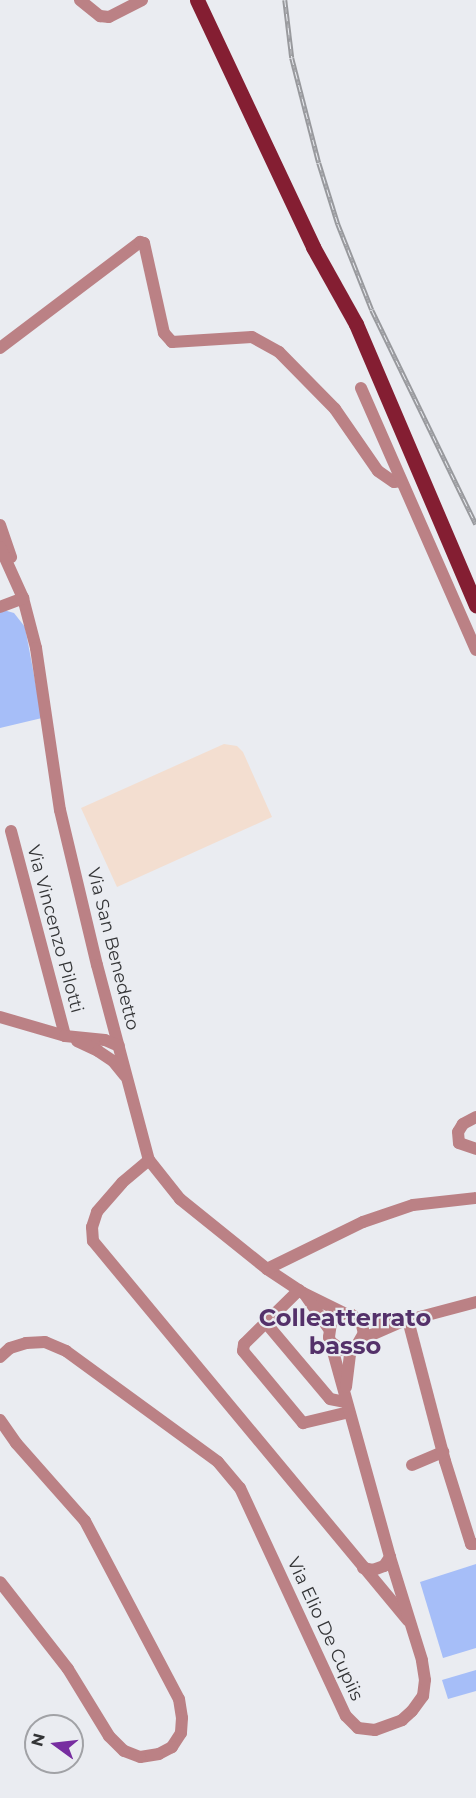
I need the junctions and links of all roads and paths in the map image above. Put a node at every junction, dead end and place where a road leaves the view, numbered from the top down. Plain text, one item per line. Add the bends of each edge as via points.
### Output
1 (80, 0) edge
2 (142, 0) edge
3 (197, 0) edge
4 (0, 348) edge
5 (361, 388) dead end
6 (401, 481) junction
7 (0, 525) edge
8 (0, 547) edge
9 (23, 598) junction
10 (476, 605) edge
11 (0, 607) edge
12 (476, 650) edge
13 (11, 831) dead end
14 (0, 1017) edge
15 (113, 1023) junction
16 (65, 1036) junction
17 (99, 1045) junction
18 (119, 1046) junction
19 (128, 1079) junction
20 (476, 1117) edge
21 (476, 1149) edge
22 (148, 1160) junction
23 (475, 1198) edge
24 (267, 1269) junction
25 (301, 1292) junction
26 (476, 1302) edge
27 (352, 1316) junction
28 (405, 1321) junction
29 (266, 1323) junction
30 (328, 1328) junction
31 (362, 1339) junction
32 (331, 1342) junction
33 (351, 1349) junction
34 (0, 1357) edge
35 (347, 1404) junction
36 (0, 1420) edge
37 (443, 1452) junction
38 (412, 1465) dead end
39 (474, 1544) dead end
40 (390, 1557) junction
41 (363, 1568) junction
42 (0, 1582) edge
43 (411, 1624) junction

1 - 2 street via 100,16 110,17
3 - 10 main road via 313,248 356,324
4 - 6 street via 140,242 144,243 164,333 172,342 252,337 279,352 335,409 378,471 394,482
5 - 6 street
6 - 12 street
7 - 9 street
8 - 9 street, Via San Benedetto
9 - 11 street
9 - 15 street, Via San Benedetto via 36,648 60,810
13 - 16 street, Via Vincenzo Pilotti
14 - 16 street, Via Vincenzo Pilotti
15 - 17 street via 108,1037
15 - 18 street, Via San Benedetto
16 - 17 street, Via Vincenzo Pilotti
17 - 18 street, Via Vincenzo Pilotti
17 - 19 street, Via Vincenzo Pilotti
18 - 19 street, Via San Benedetto
19 - 22 street, Via San Benedetto
20 - 21 street via 458,1132 459,1143
22 - 24 street, Via San Benedetto via 180,1199
22 - 41 street via 98,1212 92,1227 93,1241
23 - 24 street via 413,1205 373,1219
24 - 25 street, Via San Benedetto
25 - 27 street
25 - 29 street
25 - 30 street
26 - 28 street
27 - 28 street
27 - 30 street via 335,1318
27 - 31 street via 363,1328
28 - 31 street
28 - 37 street
29 - 35 street via 330,1399
29 - 35 street via 244,1344 243,1351 300,1421 307,1423
30 - 32 street
31 - 33 street
32 - 33 street via 342,1350
32 - 35 street, Via Elio De Cupiis
33 - 35 street
34 - 43 street, Via Elio De Cupiis via 10,1348 26,1343 45,1342 66,1351 218,1462 240,1488 346,1716 358,1728 375,1730 402,1720 423,1696 422,1660
35 - 40 street, Via Elio De Cupiis
36 - 42 street via 86,1521 179,1699 181,1733 172,1747 140,1757 124,1751 109,1736 68,1669
37 - 38 street
37 - 39 street
40 - 41 street via 384,1566 374,1570
40 - 43 street, Via Elio De Cupiis
41 - 43 street

